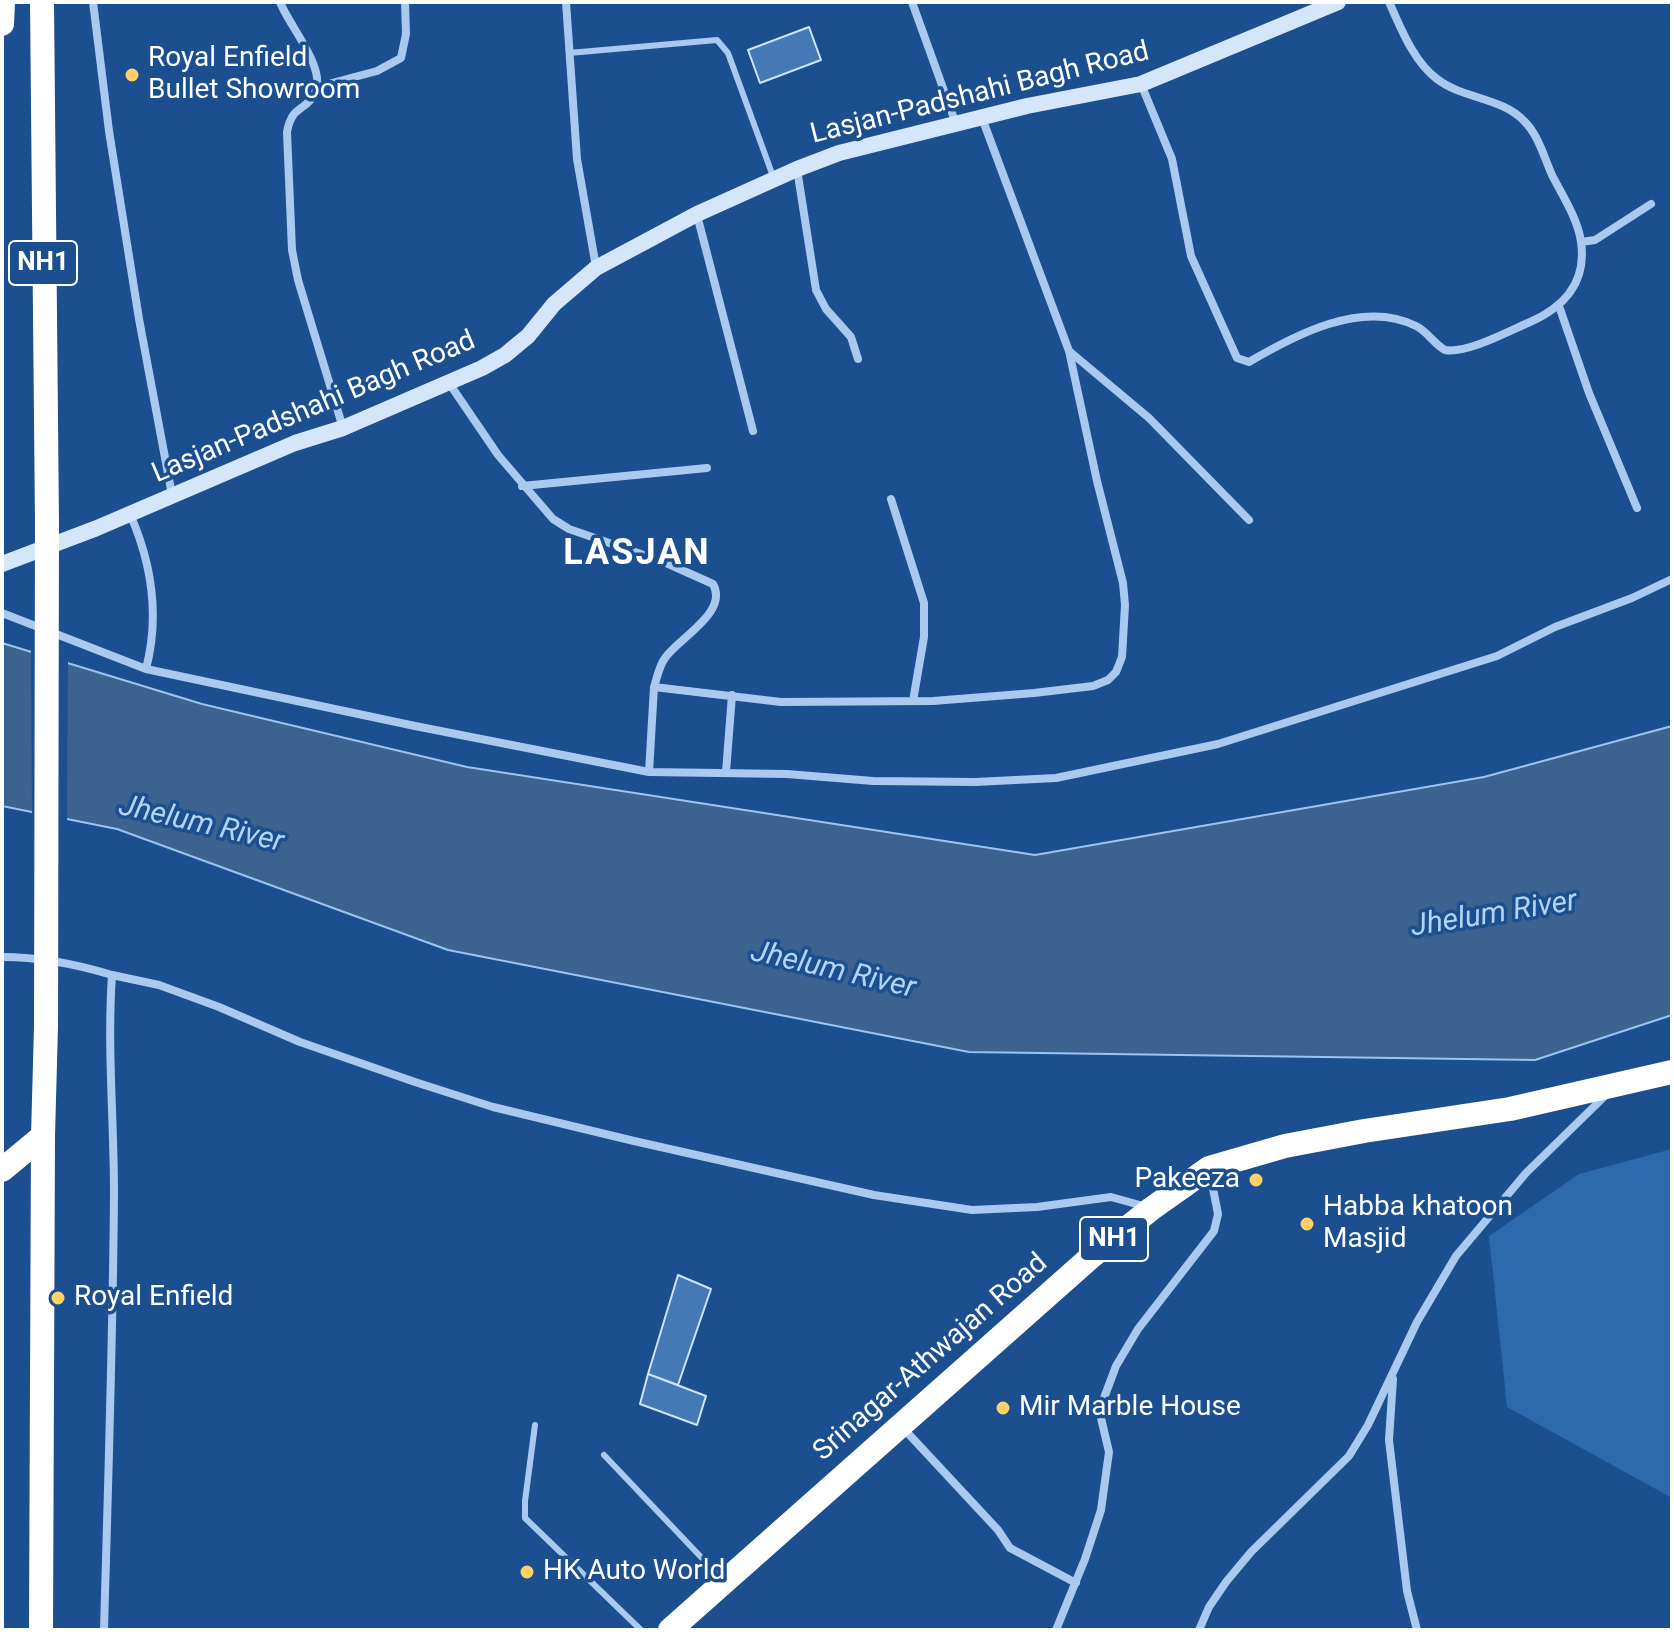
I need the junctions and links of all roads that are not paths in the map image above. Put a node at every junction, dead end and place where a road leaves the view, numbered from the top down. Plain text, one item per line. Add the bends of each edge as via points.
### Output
1 (3, 2) edge
2 (42, 2) edge
3 (93, 2) edge
4 (280, 2) edge
5 (405, 2) edge
6 (566, 2) edge
7 (912, 2) edge
8 (1338, 2) edge
9 (1389, 2) edge
10 (2, 24) edge
11 (569, 53) junction
12 (1141, 84) junction
13 (317, 87) junction
14 (982, 117) junction
15 (956, 124) junction
16 (797, 169) junction
17 (775, 181) junction
18 (1651, 204) dead end
19 (697, 214) junction
20 (1581, 242) junction
21 (596, 268) junction
22 (1559, 306) junction
23 (1069, 351) junction
24 (858, 359) dead end
25 (449, 383) junction
26 (343, 428) junction
27 (753, 431) dead end
28 (707, 468) dead end
29 (522, 486) junction
30 (172, 495) junction
31 (891, 499) dead end
32 (1637, 508) dead end
33 (130, 514) junction
34 (1249, 520) dead end
35 (2, 564) edge
36 (1672, 579) edge
37 (2, 613) edge
38 (146, 669) junction
39 (654, 687) junction
40 (732, 695) junction
41 (913, 701) junction
42 (649, 772) junction
43 (726, 772) junction
44 (2, 957) edge
45 (112, 975) junction
46 (1672, 1072) edge
47 (1615, 1087) junction
48 (43, 1136) junction
49 (1209, 1168) junction
50 (2, 1170) edge
51 (1151, 1209) junction
52 (1395, 1370) junction
53 (535, 1425) dead end
54 (900, 1425) junction
55 (604, 1455) dead end
56 (725, 1582) junction
57 (1076, 1583) junction
58 (41, 1630) edge
59 (104, 1630) edge
60 (641, 1630) edge
61 (670, 1630) edge
62 (1056, 1630) edge
63 (1199, 1630) edge
64 (1417, 1630) edge

1 - 10 highway
2 - 48 highway, NH1, bridge via 47,523
3 - 30 street via 136,303
4 - 13 street via 311,58
5 - 13 street via 401,58 377,71
6 - 11 street
7 - 15 street
8 - 12 street, Lasjan-Padshahi Bagh Road
9 - 20 street via 1421,63 1437,79 1525,121
11 - 17 lane via 717,40 728,53
11 - 21 street via 577,159
12 - 14 street, Lasjan-Padshahi Bagh Road
12 - 22 street via 1172,159 1191,256 1240,360 1249,362 1323,325 1354,319 1406,322 1453,352
13 - 26 street via 313,98 290,118 287,132 292,250
14 - 15 street, Lasjan-Padshahi Bagh Road
14 - 23 street
15 - 16 street, Lasjan-Padshahi Bagh Road
16 - 17 street, Lasjan-Padshahi Bagh Road
16 - 24 street via 816,290 851,337
17 - 19 street, Lasjan-Padshahi Bagh Road
18 - 20 street via 1595,240
19 - 21 street, Lasjan-Padshahi Bagh Road
19 - 27 street
20 - 22 street via 1574,287
21 - 25 street, Lasjan-Padshahi Bagh Road via 505,355
22 - 32 street
23 - 34 street via 1149,418
23 - 41 street via 1123,583 1122,657 1116,672 1093,686
25 - 26 street, Lasjan-Padshahi Bagh Road
25 - 29 street
26 - 30 street, Lasjan-Padshahi Bagh Road
28 - 29 street
29 - 39 street via 569,529 713,584 712,610 663,660
30 - 33 street, Lasjan-Padshahi Bagh Road
31 - 41 street via 924,603
33 - 35 street, Lasjan-Padshahi Bagh Road
33 - 38 street via 153,591
36 - 43 street via 1497,656 1218,744 1118,766 1056,778 975,782
37 - 38 street
38 - 42 street
39 - 40 street
39 - 42 street
40 - 41 street via 792,702
40 - 43 street
42 - 43 street
44 - 45 street via 28,957
45 - 51 street via 159,985 300,1042 493,1107 634,1141 874,1195 972,1210 1111,1197
45 - 59 street via 113,1287
46 - 47 highway, Srinagar-Athwajan Road / NH1
47 - 49 highway, Srinagar-Athwajan Road / NH1 via 1285,1146
47 - 52 street via 1483,1221 1417,1322
48 - 50 highway
48 - 58 highway, NH1
49 - 51 highway, Srinagar-Athwajan Road / NH1
49 - 57 street via 1218,1214 1214,1231 1125,1348 1104,1397 1106,1479
51 - 54 highway, Srinagar-Athwajan Road / NH1
52 - 63 street via 1349,1456 1251,1552 1217,1594
52 - 64 street via 1389,1440 1407,1591
53 - 60 lane via 525,1518
54 - 56 highway, Srinagar-Athwajan Road / NH1
54 - 57 street via 1010,1548
55 - 56 lane
56 - 61 highway, Srinagar-Athwajan Road / NH1
57 - 62 street

